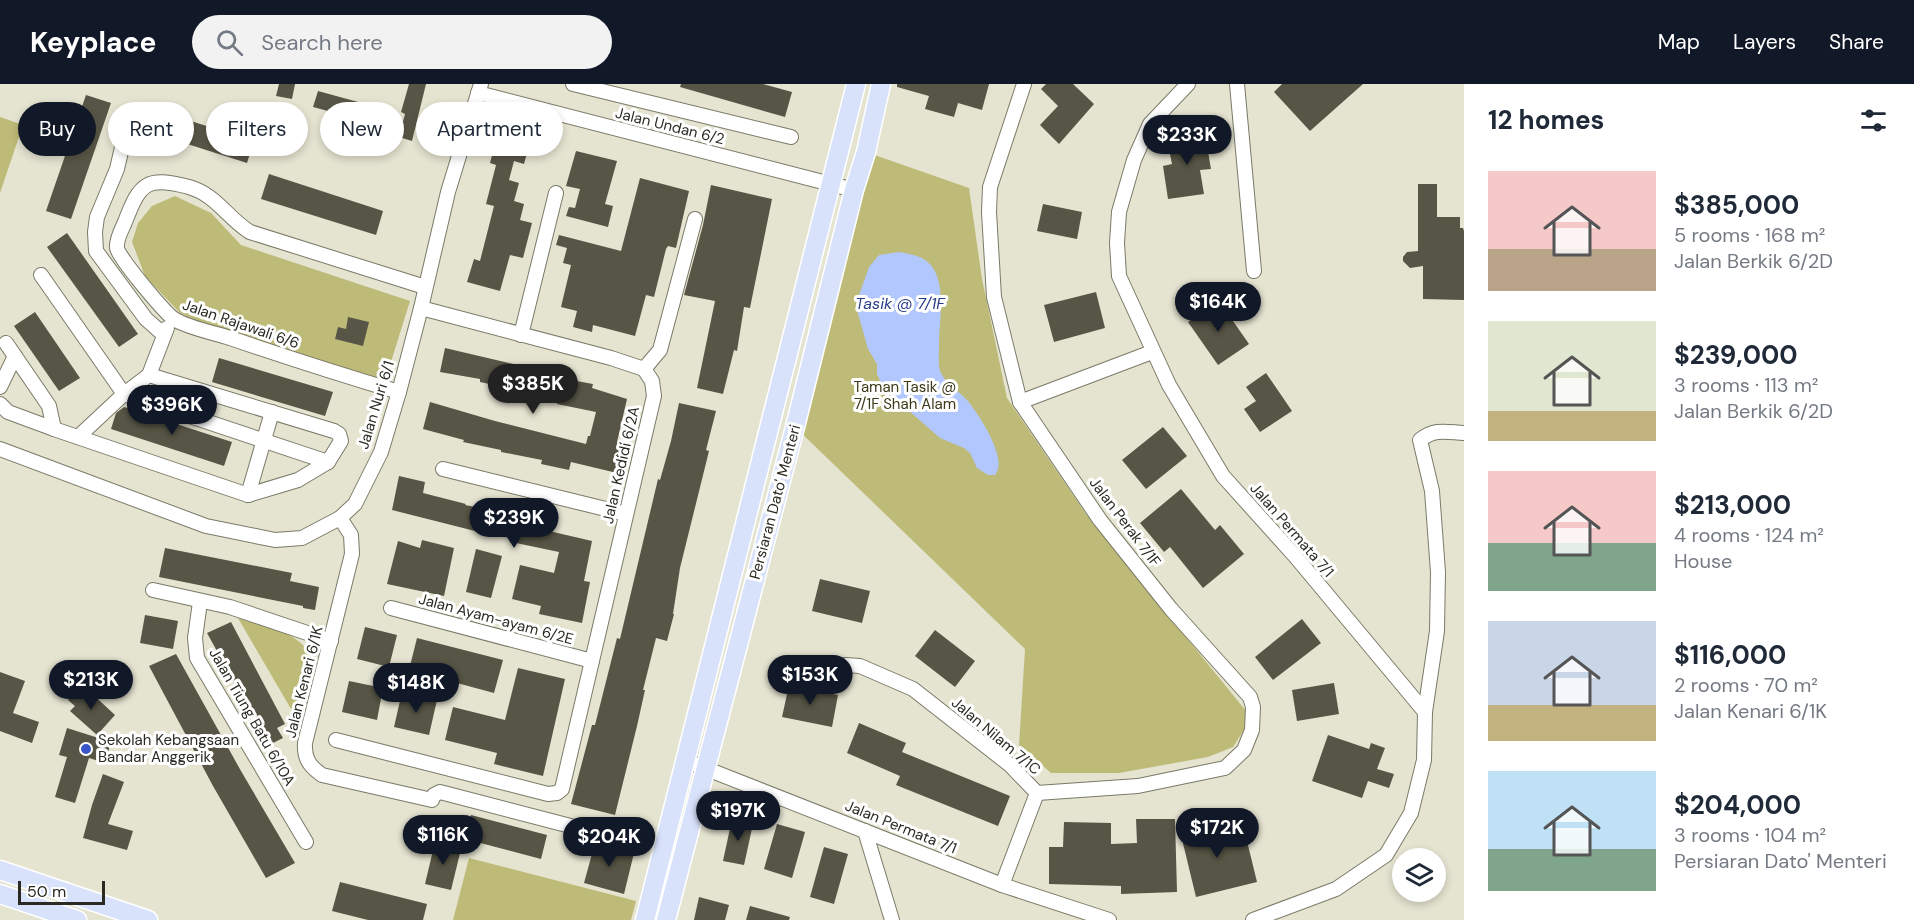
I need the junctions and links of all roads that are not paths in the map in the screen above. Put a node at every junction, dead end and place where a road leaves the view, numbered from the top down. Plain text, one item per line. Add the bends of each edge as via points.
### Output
1 (573, 84) edge
2 (856, 84) edge
3 (881, 84) edge
4 (1024, 84) edge
5 (1188, 84) edge
6 (1237, 84) edge
7 (480, 89) edge
8 (791, 137) dead end
9 (120, 156) edge
10 (831, 184) junction
11 (854, 190) junction
12 (556, 193) dead end
13 (695, 219) dead end
14 (117, 248) junction
15 (96, 251) junction
16 (1254, 271) dead end
17 (41, 276) dead end
18 (425, 287) junction
19 (421, 308) junction
20 (173, 318) junction
21 (163, 334) junction
22 (521, 335) junction
23 (6, 343) dead end
24 (1152, 352) junction
25 (15, 356) junction
26 (644, 369) junction
27 (149, 375) junction
28 (0, 387) edge
29 (399, 392) junction
30 (124, 394) junction
31 (1020, 402) junction
32 (0, 405) edge
33 (272, 412) junction
34 (54, 429) junction
35 (1464, 434) edge
36 (78, 437) junction
37 (264, 440) junction
38 (0, 449) edge
39 (328, 462) junction
40 (443, 469) dead end
41 (248, 495) junction
42 (627, 514) junction
43 (340, 518) junction
44 (153, 590) dead end
45 (200, 602) junction
46 (391, 608) dead end
47 (331, 641) junction
48 (592, 661) junction
49 (845, 665) dead end
50 (1425, 712) junction
51 (336, 740) dead end
52 (684, 760) junction
53 (705, 766) junction
54 (1037, 793) junction
55 (865, 831) junction
56 (306, 842) dead end
57 (632, 842) dead end
58 (0, 870) edge
59 (1002, 885) junction
60 (0, 894) edge
61 (77, 920) edge
62 (148, 920) edge
63 (645, 920) edge
64 (666, 920) edge
65 (892, 920) edge
66 (1108, 920) edge
67 (1253, 920) edge

1 - 8 street
2 - 10 main road, Persiaran Dato' Menteri
3 - 11 main road, Persiaran Dato' Menteri
4 - 31 street, Jalan Perak 7/1F via 990,187 989,212 994,297
5 - 24 street, Jalan Permata 7/1 via 1150,124 1134,160 1119,212 1119,276
6 - 16 street
7 - 10 street, Jalan Undan 6/2
7 - 18 street, Jalan Nuri 6/1 via 448,192
9 - 15 street via 97,218
10 - 11 street, Jalan Undan 6/2
10 - 52 main road, Persiaran Dato' Menteri
11 - 53 main road, Persiaran Dato' Menteri
12 - 22 street
13 - 26 street via 660,350
14 - 15 street
14 - 18 street via 136,193 158,182 169,183 212,198 250,232
14 - 20 street, Jalan Rajawali 6/6
15 - 21 street via 146,320
17 - 30 street
18 - 19 street, Jalan Nuri 6/1
19 - 22 street
19 - 29 street, Jalan Nuri 6/1
20 - 21 street
20 - 29 street, Jalan Rajawali 6/6
21 - 27 street
22 - 26 street
23 - 25 street
24 - 31 street
24 - 50 street, Jalan Permata 7/1 via 1223,476
25 - 28 street
25 - 34 street via 49,406
26 - 42 street, Jalan Kedidi 6/2A via 652,381 654,396
27 - 30 street
27 - 33 street
29 - 43 street, Jalan Nuri 6/1 via 381,452 354,504
30 - 36 street
30 - 37 street
31 - 54 street, Jalan Perak 7/1F via 1100,520 1171,609 1250,697 1253,707 1252,730 1244,750 1225,768 1138,786
32 - 34 street via 8,412
33 - 37 street
33 - 39 street via 339,434 341,441
34 - 36 street
35 - 50 street via 1439,431 1420,440 1432,491 1438,572 1437,631
36 - 41 street
37 - 39 street
37 - 41 street
38 - 43 street, Jalan Nuri 6/1 via 206,526 275,540 303,538
39 - 41 street via 298,480
40 - 42 street
42 - 48 street, Jalan Kedidi 6/2A
43 - 47 street, Jalan Kenari 6/1K via 351,535 352,554
44 - 45 street
45 - 47 street
45 - 56 street, Jalan Tiung Batu 6/10A via 196,658
46 - 48 street, Jalan Ayam-ayam 6/2E
47 - 57 street, Jalan Kenari 6/1K via 304,751 309,764 322,775 432,800 440,792
48 - 51 street, Jalan Kedidi 6/2A via 558,794
49 - 54 street, Jalan Nilam 7/1C via 860,666 913,689 1010,765
50 - 67 street via 1424,760 1411,813 1386,855 1336,889
52 - 53 street, Jalan Permata 7/1
52 - 63 main road, Persiaran Dato' Menteri
53 - 55 street, Jalan Permata 7/1
53 - 64 main road, Persiaran Dato' Menteri
54 - 59 street, Jalan Nilam 7/1C
55 - 59 street, Jalan Permata 7/1
55 - 65 street
58 - 62 main road
59 - 66 street, Jalan Permata 7/1
60 - 61 main road

